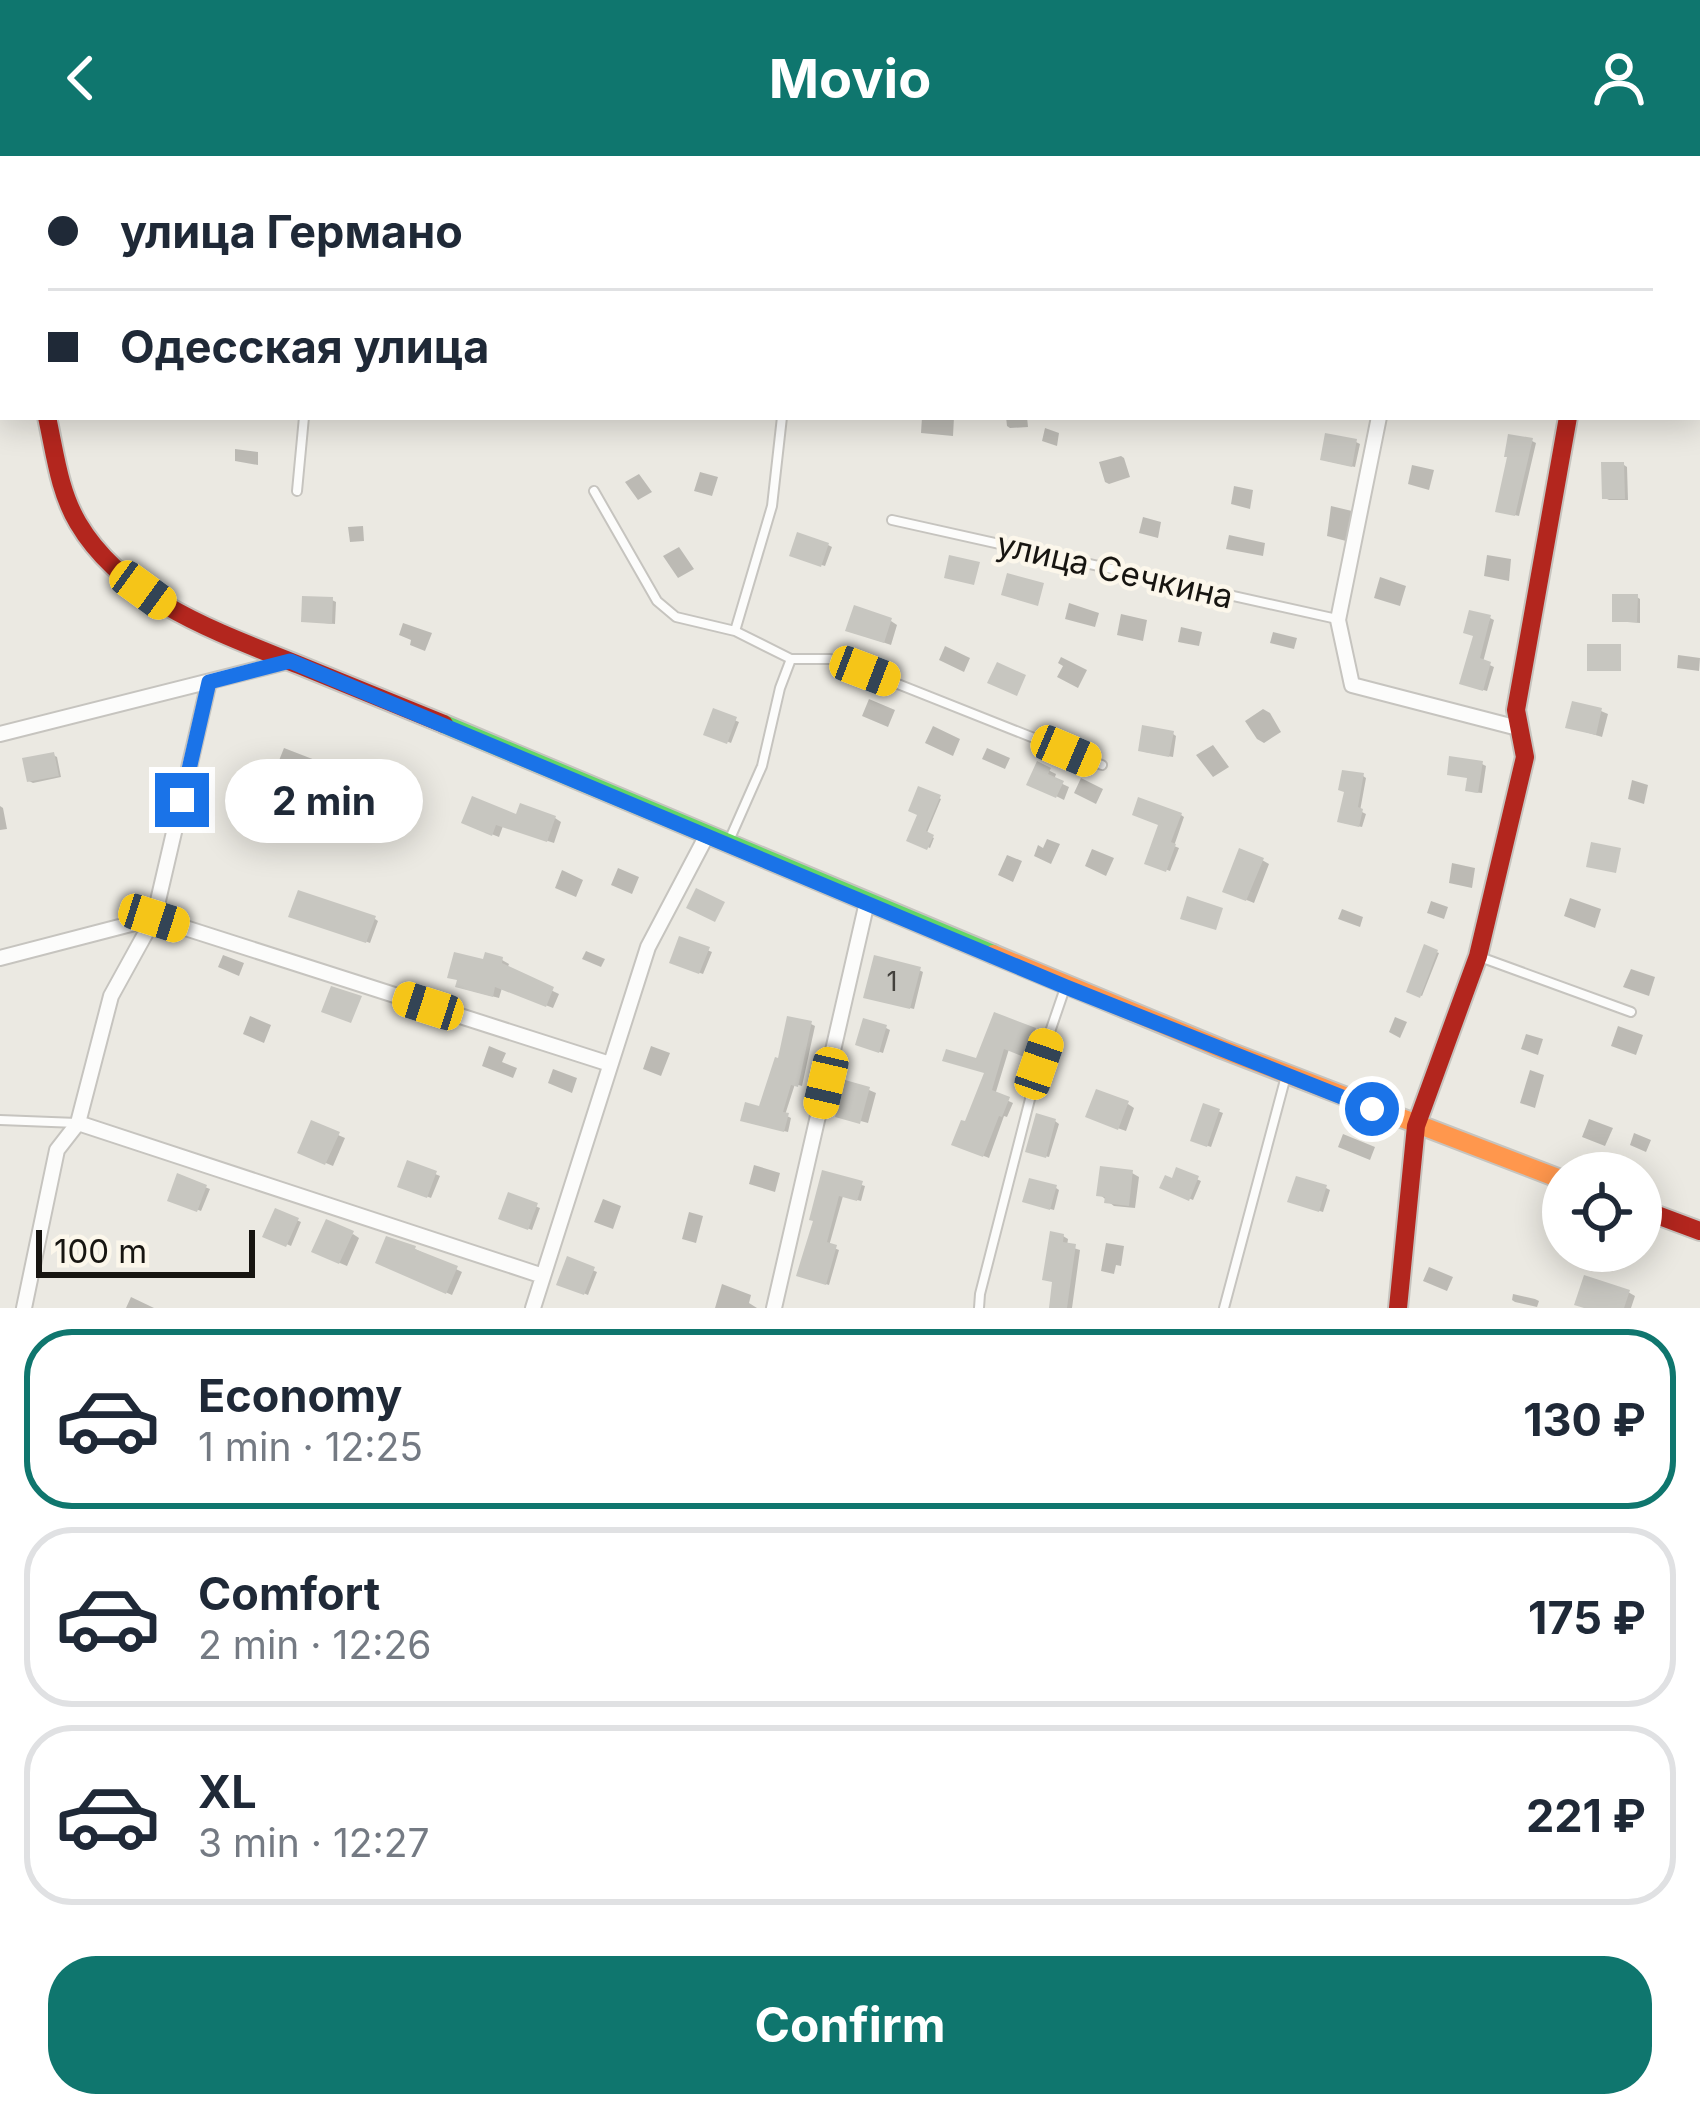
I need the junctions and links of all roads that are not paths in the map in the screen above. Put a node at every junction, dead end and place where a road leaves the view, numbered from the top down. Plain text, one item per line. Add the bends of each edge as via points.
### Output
1 (48, 420) edge
2 (304, 420) edge
3 (782, 420) edge
4 (1378, 420) edge
5 (1567, 420) edge
6 (297, 491) dead end
7 (594, 491) dead end
8 (892, 520) dead end
9 (1339, 620) junction
10 (735, 631) junction
11 (791, 659) junction
12 (290, 661) junction
13 (209, 682) junction
14 (1518, 728) junction
15 (0, 734) edge
16 (1102, 765) dead end
17 (707, 835) junction
18 (728, 844) junction
19 (867, 902) junction
20 (154, 918) junction
21 (1478, 956) junction
22 (0, 958) edge
23 (1066, 987) junction
24 (1631, 1012) dead end
25 (610, 1064) junction
26 (1287, 1075) junction
27 (0, 1120) edge
28 (78, 1123) junction
29 (1415, 1126) junction
30 (1542, 1172) edge
31 (1662, 1217) edge
32 (1700, 1231) edge
33 (543, 1276) junction
34 (24, 1308) edge
35 (533, 1308) edge
36 (774, 1308) edge
37 (979, 1308) edge
38 (1224, 1308) edge
39 (1398, 1308) edge

1 - 12 main road via 67,500 89,541 122,575 210,629
2 - 6 lane
3 - 10 lane via 772,506
4 - 9 street
5 - 14 main road
7 - 10 lane via 657,601 676,617
8 - 9 lane, улица Сечкина
9 - 14 street via 1352,685
10 - 11 lane
11 - 16 lane via 830,659
11 - 18 lane via 762,766
12 - 13 street
12 - 17 main road
13 - 15 street
13 - 20 street
14 - 21 main road via 1525,758
17 - 18 main road
17 - 25 street via 648,947
18 - 19 main road
19 - 23 main road
19 - 36 street
20 - 22 street
20 - 25 street
20 - 28 street via 111,995
21 - 24 lane
21 - 29 main road
23 - 26 main road
23 - 37 lane
25 - 33 street
26 - 29 main road
26 - 38 lane
27 - 28 lane
28 - 33 street
28 - 34 street via 57,1150
29 - 30 main road
29 - 39 main road
31 - 32 main road
33 - 35 street

